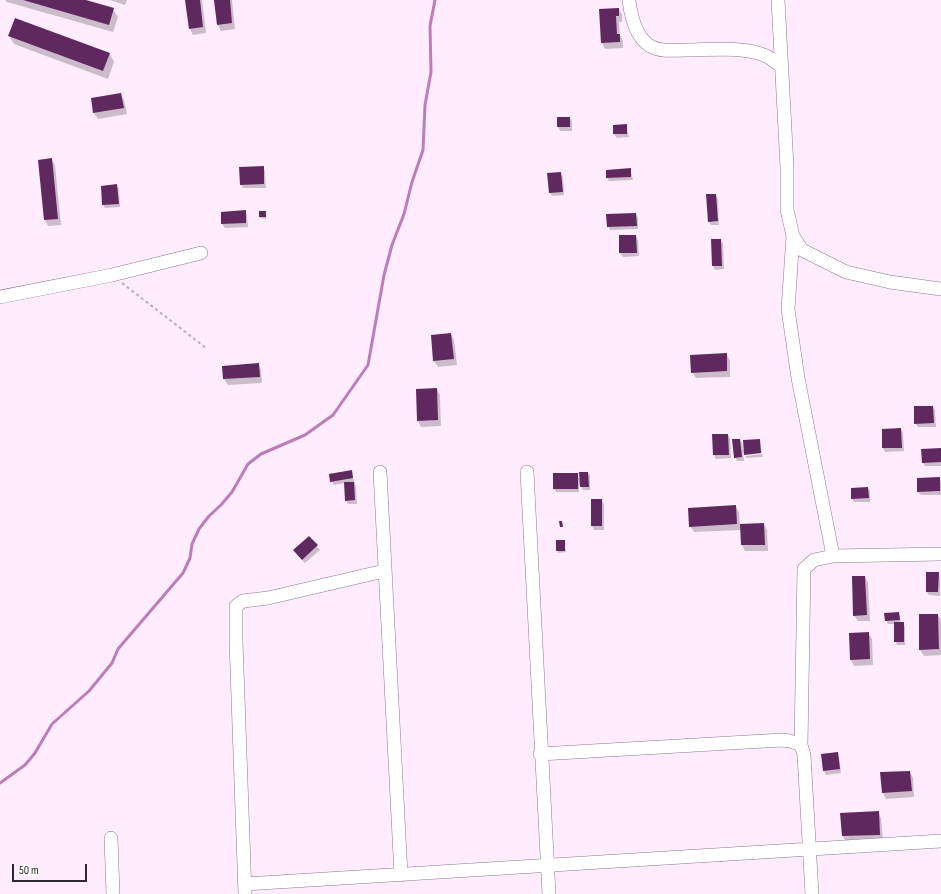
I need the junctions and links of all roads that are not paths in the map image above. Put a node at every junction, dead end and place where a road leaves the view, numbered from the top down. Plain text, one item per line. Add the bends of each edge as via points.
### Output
1 (629, 0) edge
2 (778, 0) edge
3 (782, 67) junction
4 (793, 236) junction
5 (201, 253) dead end
6 (941, 289) edge
7 (0, 297) edge
8 (380, 472) dead end
9 (527, 472) dead end
10 (941, 554) edge
11 (833, 556) junction
12 (384, 571) junction
13 (801, 745) junction
14 (540, 754) junction
15 (111, 838) dead end
16 (941, 841) edge
17 (810, 850) junction
18 (547, 866) junction
19 (401, 875) junction
20 (245, 889) edge
21 (113, 894) edge
22 (549, 894) edge
23 (812, 894) edge

1 - 3 street via 635,27 653,48 753,52 765,55
2 - 3 street
3 - 4 street via 787,210
4 - 6 street via 802,250 846,272 890,282
4 - 11 street via 788,309 798,378
5 - 7 street via 112,275
8 - 12 street
9 - 14 street
10 - 11 street
11 - 13 street via 814,560 804,569
12 - 19 street
12 - 20 street via 268,598 242,601 236,606
13 - 14 street via 790,740 782,740
13 - 17 street via 804,755
14 - 18 street
15 - 21 street
16 - 17 street
17 - 18 street
17 - 23 street
18 - 19 street
18 - 22 street
19 - 20 street

